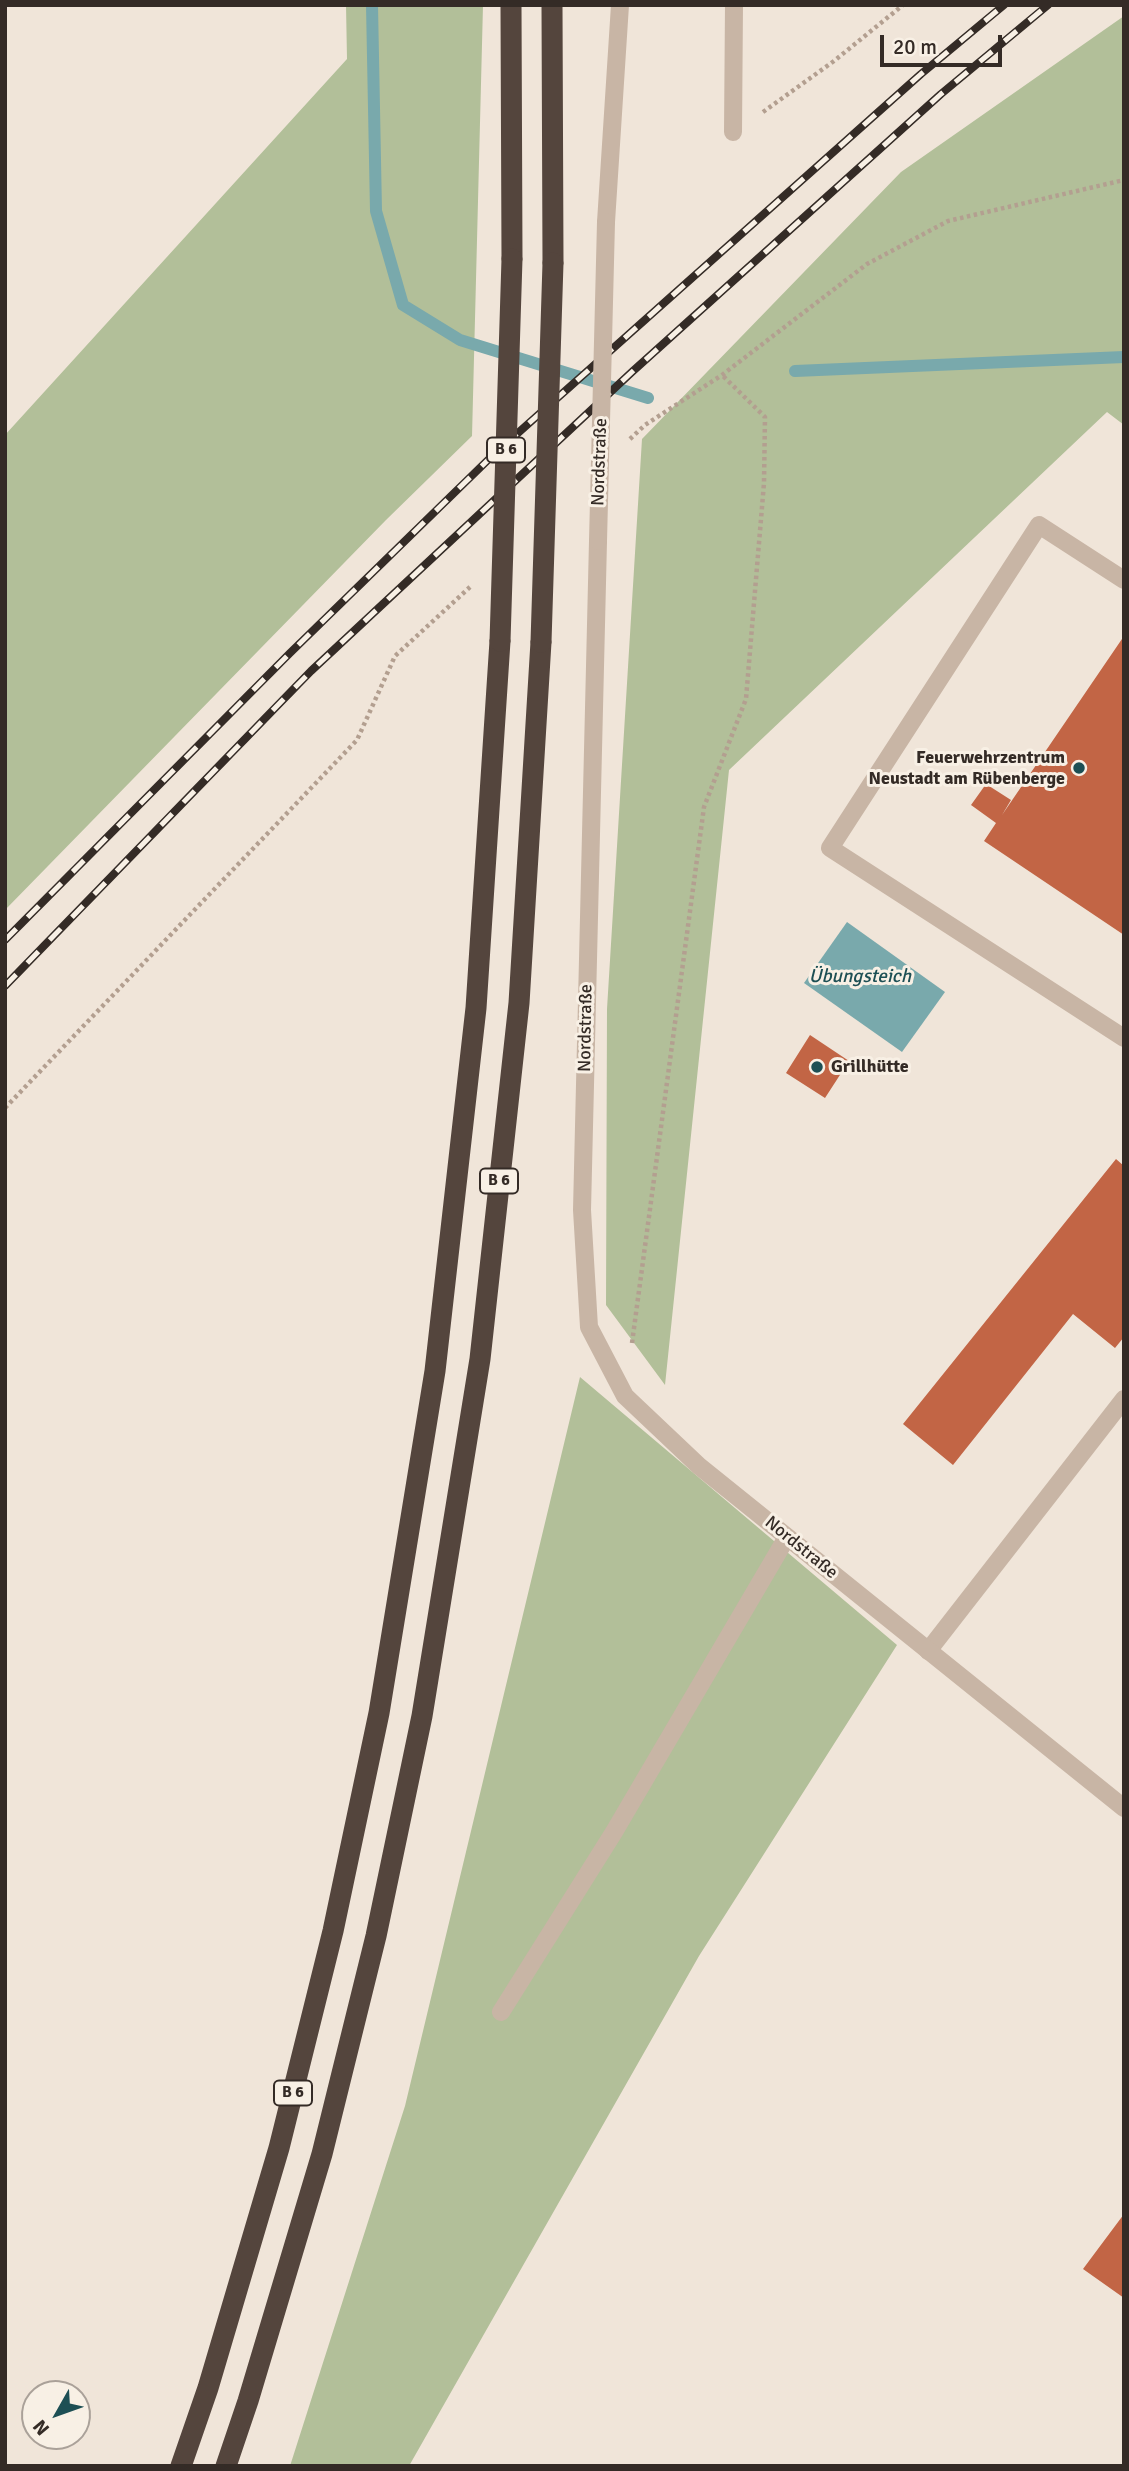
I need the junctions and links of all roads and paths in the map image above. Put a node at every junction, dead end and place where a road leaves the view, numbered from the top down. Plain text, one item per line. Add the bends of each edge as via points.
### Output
1 (511, 5) edge
2 (552, 5) edge
3 (620, 5) edge
4 (734, 5) edge
5 (903, 5) edge
6 (733, 132) joint
7 (722, 375) dead end
8 (1124, 580) edge
9 (1124, 1038) edge
10 (625, 1396) junction
11 (1124, 1399) edge
12 (787, 1537) junction
13 (928, 1651) junction
14 (1124, 1808) edge
15 (501, 2012) dead end
16 (181, 2466) edge
17 (226, 2466) edge

1 - 16 highway, B 6, bridge via 512,259 500,641 473,1035 435,1371 379,1713 333,1931 279,2148
2 - 17 highway, B 6, bridge via 553,263 541,642 519,1003 482,1345 422,1716 376,1936 322,2154
3 - 10 street, Nordstraße, bridge via 606,222 582,1210 589,1327
4 - 6 street
5 - 6 path via 834,61
7 - 10 path via 765,417 746,699 704,807
8 - 9 street via 1040,525 830,848
10 - 12 street, Nordstraße via 699,1466
11 - 13 street
12 - 13 street, Nordstraße
12 - 15 street via 614,1832
13 - 14 street, Nordstraße

